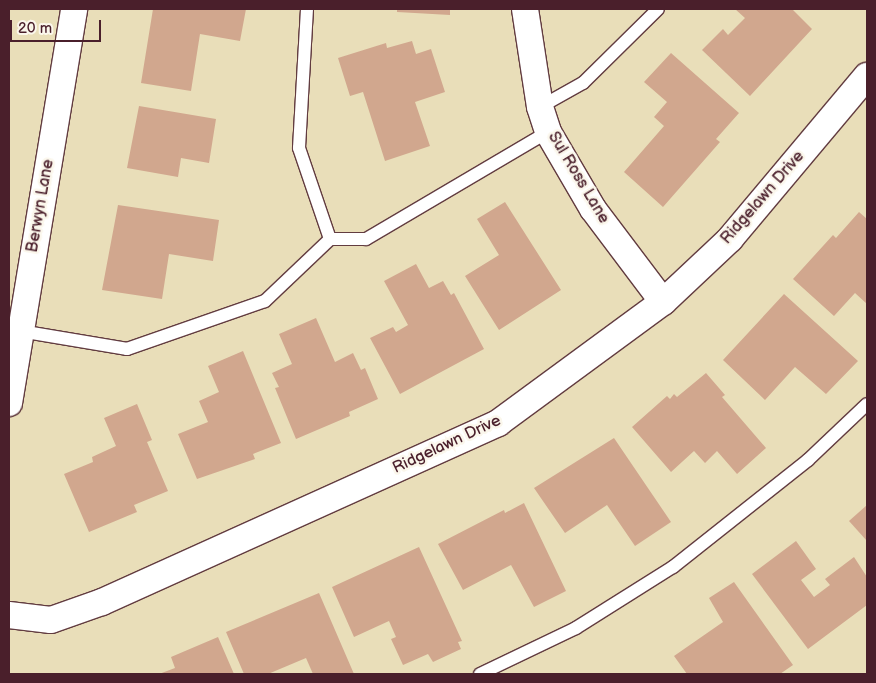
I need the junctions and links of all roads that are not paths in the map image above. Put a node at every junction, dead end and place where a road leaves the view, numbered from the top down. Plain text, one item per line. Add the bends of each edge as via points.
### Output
1 (74, 9) edge
2 (307, 9) edge
3 (525, 9) edge
4 (658, 9) edge
5 (867, 76) edge
6 (540, 107) junction
7 (548, 132) junction
8 (330, 239) junction
9 (663, 302) junction
10 (20, 331) junction
11 (9, 403) edge
12 (867, 404) edge
13 (9, 615) edge
14 (480, 674) edge

1 - 10 street, Berwyn Lane
2 - 8 lane via 299,148
3 - 6 street, Sul Ross Lane
4 - 6 lane via 583,83
5 - 9 street, Ridgelawn Drive via 730,239
6 - 7 street, Sul Ross Lane
7 - 8 lane via 366,239
7 - 9 street, Sul Ross Lane via 594,209
8 - 10 lane via 266,301 126,349
9 - 13 street, Ridgelawn Drive via 498,423 102,602 51,620
10 - 11 street, Berwyn Lane
12 - 14 lane via 808,460 673,566 576,628

